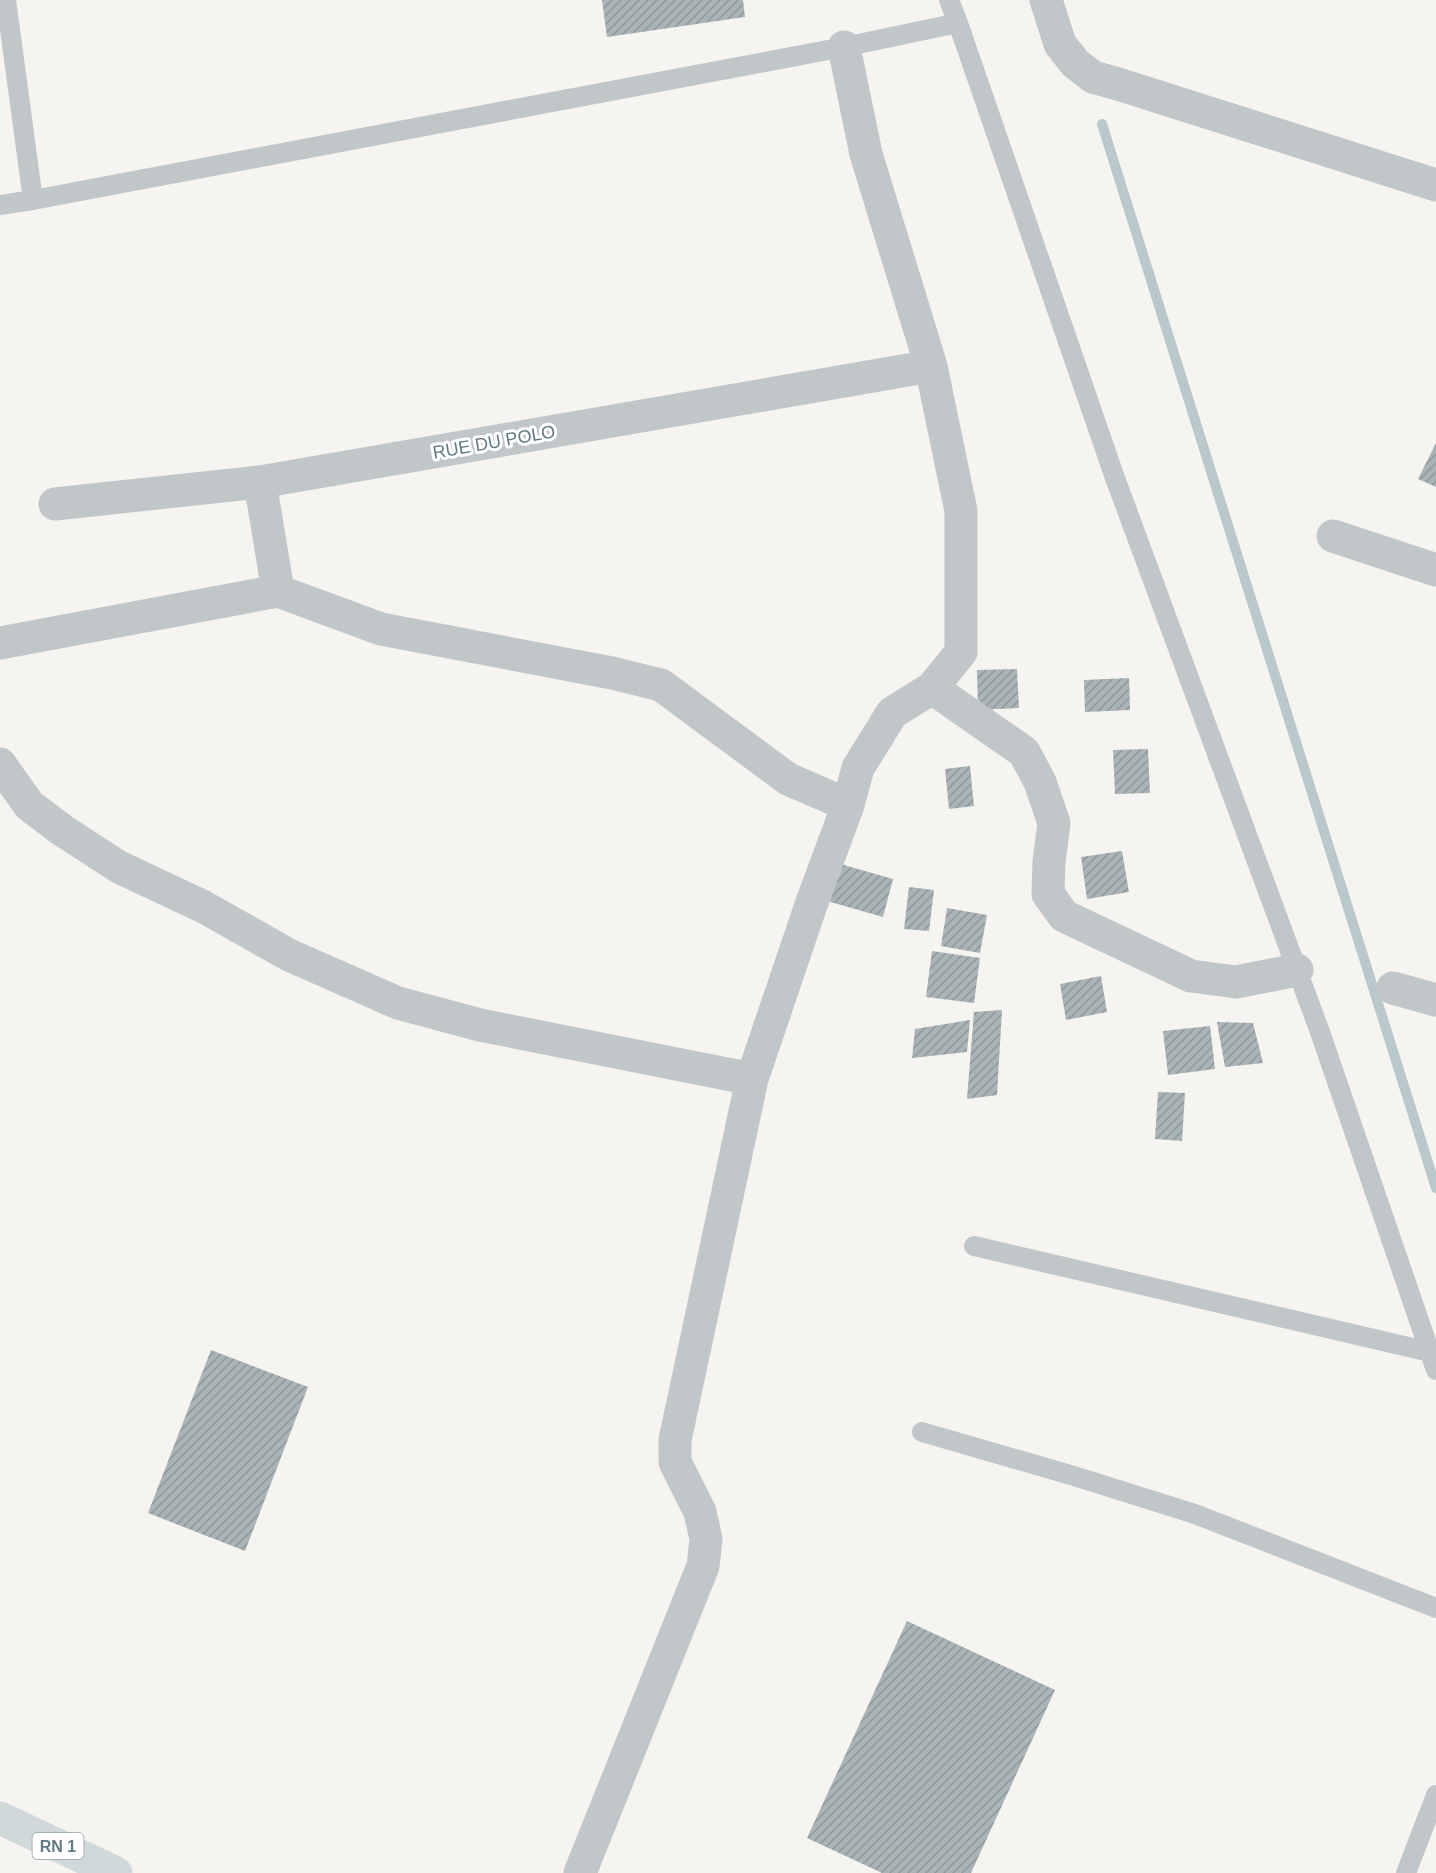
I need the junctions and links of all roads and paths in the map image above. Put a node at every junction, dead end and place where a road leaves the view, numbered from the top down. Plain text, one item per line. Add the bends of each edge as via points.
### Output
1 (6, 0) edge
2 (949, 0) edge
3 (1046, 0) edge
4 (958, 23) junction
5 (844, 47) junction
6 (1436, 185) edge
7 (33, 200) junction
8 (0, 205) edge
9 (931, 366) junction
10 (260, 482) junction
11 (55, 504) dead end
12 (1333, 536) dead end
13 (1436, 570) edge
14 (278, 591) junction
15 (0, 643) edge
16 (932, 688) junction
17 (0, 764) edge
18 (848, 805) junction
19 (1297, 970) junction
20 (1393, 988) dead end
21 (1436, 1000) edge
22 (752, 1079) junction
23 (974, 1246) dead end
24 (1433, 1361) edge
25 (922, 1432) dead end
26 (1436, 1608) edge
27 (1436, 1795) edge
28 (0, 1818) edge
29 (116, 1873) edge
30 (580, 1873) edge
31 (1406, 1873) edge

1 - 7 lane
2 - 4 lane
3 - 6 street via 1060,44 1093,77
4 - 5 lane
4 - 19 lane via 1115,478
5 - 7 lane
5 - 9 street via 867,154
7 - 8 lane
9 - 10 street, RUE DU POLO
9 - 16 street via 961,511 961,652
10 - 11 street, RUE DU POLO
10 - 14 street
12 - 13 street
14 - 15 street
14 - 18 street via 381,629 662,685 789,778
16 - 18 street via 892,713 858,768
16 - 19 street via 1024,752 1040,782 1054,823 1048,894 1065,916 1191,976 1236,982
17 - 22 street via 29,805 118,867 204,907 289,955 398,1004 480,1025
18 - 22 street
19 - 24 lane
20 - 21 street
22 - 30 street via 675,1440 675,1462 700,1512 706,1539 703,1566
23 - 24 lane
25 - 26 lane via 1194,1514
27 - 31 lane
28 - 29 main road, RN 1

